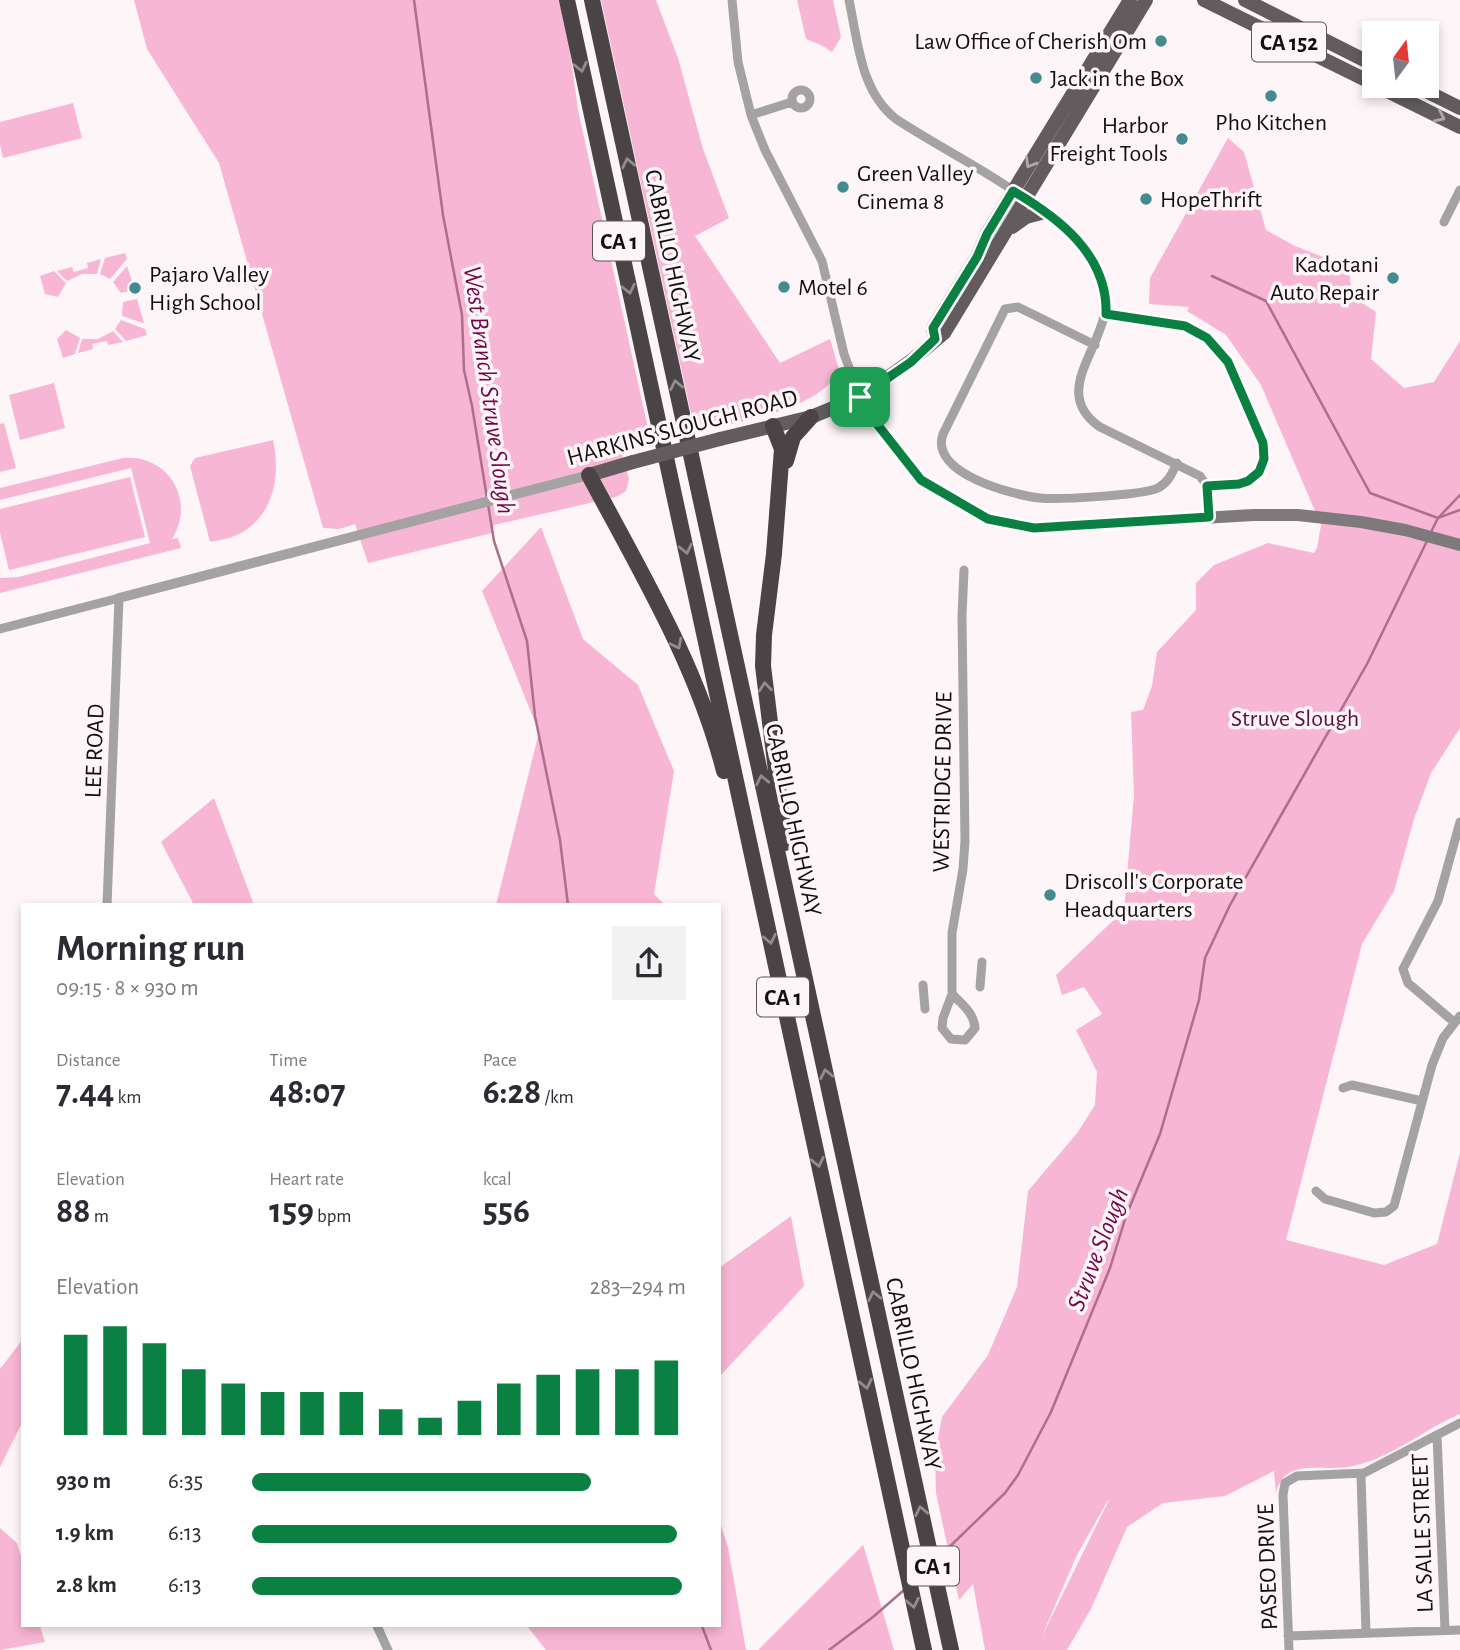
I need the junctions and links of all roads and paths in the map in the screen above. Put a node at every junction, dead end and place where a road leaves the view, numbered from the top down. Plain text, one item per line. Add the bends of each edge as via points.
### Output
1 (567, 0) edge
2 (592, 0) edge
3 (724, 0) edge
4 (849, 0) edge
5 (1130, 0) edge
6 (1146, 0) edge
7 (1204, 0) edge
8 (1245, 0) edge
9 (732, 4) edge
10 (1362, 59) edge
11 (1362, 79) edge
12 (1401, 98) edge
13 (1439, 98) edge
14 (792, 102) dead end
15 (1460, 108) edge
16 (751, 116) junction
17 (1460, 127) edge
18 (1460, 190) edge
19 (1019, 195) junction
20 (1045, 212) junction
21 (1444, 222) dead end
22 (1005, 232) junction
23 (1106, 314) junction
24 (935, 339) junction
25 (1095, 345) junction
26 (860, 397) junction
27 (811, 417) junction
28 (773, 426) junction
29 (1177, 463) junction
30 (589, 475) junction
31 (1207, 486) junction
32 (1209, 517) junction
33 (1460, 545) edge
34 (774, 554) junction
35 (964, 570) dead end
36 (119, 598) junction
37 (0, 629) edge
38 (1460, 822) edge
39 (1449, 864) junction
40 (1460, 867) edge
41 (761, 896) junction
42 (107, 903) edge
43 (793, 925) junction
44 (982, 962) dead end
45 (923, 985) dead end
46 (980, 987) dead end
47 (951, 994) junction
48 (925, 1009) dead end
49 (1457, 1019) edge
50 (1343, 1088) dead end
51 (1422, 1101) junction
52 (1316, 1191) dead end
53 (1460, 1423) edge
54 (1437, 1435) junction
55 (1361, 1475) junction
56 (377, 1627) edge
57 (1445, 1630) junction
58 (1460, 1630) edge
59 (1366, 1633) junction
60 (1289, 1636) junction
61 (388, 1650) edge
62 (924, 1650) edge
63 (951, 1650) edge
64 (1289, 1650) edge

1 -> 41 highway, CABRILLO HIGHWAY / CA 1
43 -> 2 highway, CABRILLO HIGHWAY / CA 1
3 - 9 street
4 - 19 street via 867,82 882,107
5 -> 19 main road
6 - 19 main road
7 - 11 main road, CA 152
8 - 10 main road, CA 152
9 - 16 street via 738,62
12 -> 17 main road, CA 152
13 - 15 main road
14 - 16 street
16 - 26 street via 822,261 844,354
18 - 21 street
19 - 20 street
19 - 22 main road, HARKINS SLOUGH ROAD
19 - 24 main road via 987,234 933,328
20 - 22 main road via 1026,217
20 - 23 street via 1070,230 1090,257 1105,290
22 - 24 main road, HARKINS SLOUGH ROAD via 944,333
23 - 25 street
23 - 31 street via 1185,326 1207,338 1228,362 1263,443 1264,459 1259,472 1248,481
24 - 26 main road, HARKINS SLOUGH ROAD via 911,362
25 - 29 street via 1078,385 1087,414 1100,427
25 - 29 street via 1018,307 1005,309 945,430 940,446 946,457 994,488 1049,498 1150,491 1166,482
26 - 27 main road, HARKINS SLOUGH ROAD
26 - 32 main road via 921,480 988,519 1034,528
27 - 28 main road, HARKINS SLOUGH ROAD
27 - 34 highway via 793,437 787,452
28 - 30 main road, HARKINS SLOUGH ROAD, bridge
28 - 34 highway via 782,449
29 - 31 street via 1197,473
30 - 36 street, HARKINS SLOUGH ROAD
30 -> 41 highway via 695,682
31 - 32 street
32 - 33 main road via 1298,515 1361,522
43 -> 34 highway via 763,666
35 - 47 street, WESTRIDGE DRIVE via 965,841 952,933
36 - 37 street, HARKINS SLOUGH ROAD
36 - 42 street, LEE ROAD
38 - 39 street
39 - 40 street
39 - 49 street via 1435,908 1403,969 1408,983
41 -> 62 highway, CABRILLO HIGHWAY / CA 1
63 -> 43 highway, CABRILLO HIGHWAY / CA 1
44 - 46 street
45 - 48 street
47 - 47 street, WESTRIDGE DRIVE via 942,1028 951,1039 965,1040 975,1021
49 - 51 street via 1435,1055
50 - 51 street via 1352,1084
51 - 52 street via 1397,1199 1390,1210 1374,1213 1325,1199
53 - 54 street
54 - 55 street
54 - 57 street, LA SALLE STREET
55 - 59 street
55 - 60 street, PASEO DRIVE via 1297,1476 1285,1483
56 - 61 street
57 - 58 street
57 - 59 street
59 - 60 street
60 - 64 street, PASEO DRIVE

